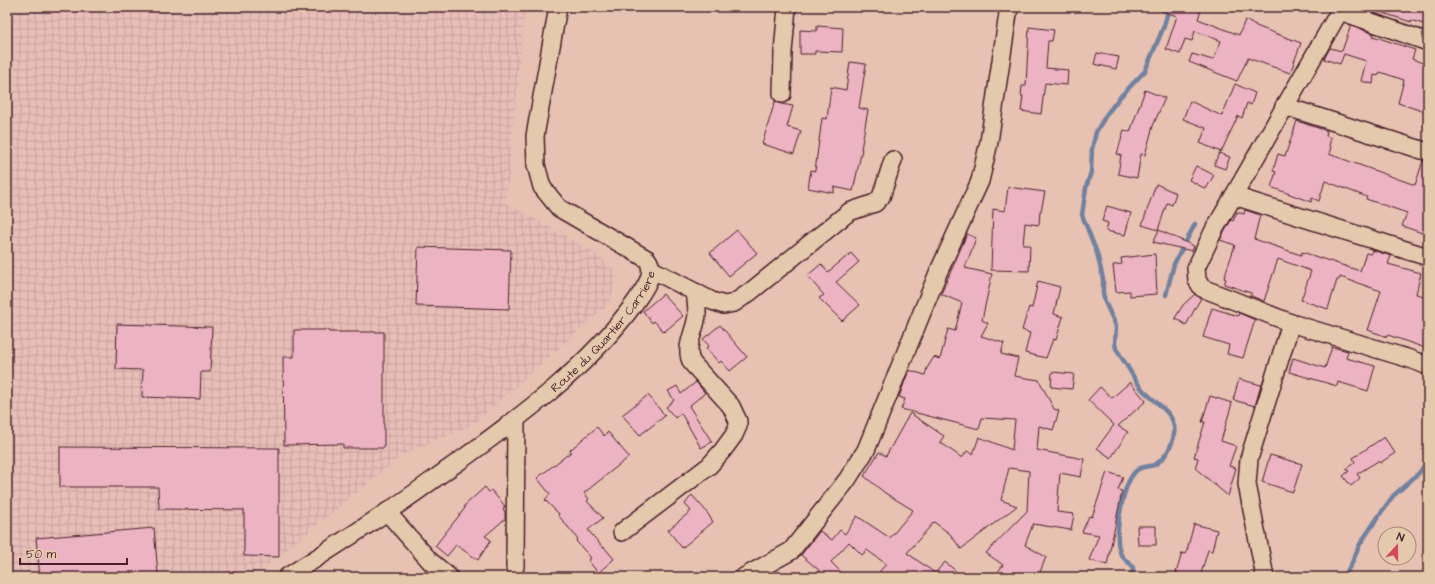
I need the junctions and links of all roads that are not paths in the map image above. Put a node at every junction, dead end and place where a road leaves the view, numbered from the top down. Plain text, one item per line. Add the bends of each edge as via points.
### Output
1 (558, 7) edge
2 (787, 7) edge
3 (1009, 7) edge
4 (1341, 9) edge
5 (1428, 42) edge
6 (782, 94) dead end
7 (1284, 106) junction
8 (1428, 152) edge
9 (893, 160) dead end
10 (1234, 196) junction
11 (1428, 257) edge
12 (651, 269) junction
13 (695, 292) junction
14 (1291, 323) junction
15 (1428, 366) edge
16 (516, 420) junction
17 (387, 512) junction
18 (622, 532) dead end
19 (515, 567) dead end
20 (288, 577) edge
21 (449, 577) edge
22 (744, 577) edge
23 (1265, 577) edge

1 - 12 street, Route du Quartier Carriere via 535,136 536,165 542,187 559,208 647,259
2 - 6 street
3 - 22 street via 989,142 980,181 938,273 866,450 847,480 791,551
4 - 5 street
4 - 7 street
7 - 8 street
7 - 10 street
9 - 13 street via 881,197 875,203 849,212 734,303 724,305
10 - 11 street
10 - 14 street via 1196,268 1197,280 1202,288
12 - 13 street
12 - 16 street, Route du Quartier Carriere via 650,277 641,294 621,322 573,371
13 - 18 street via 697,315 688,350 689,358 731,406 738,426 734,435 709,466
14 - 15 street
14 - 23 street via 1249,458 1247,484
16 - 17 street, Route du Quartier Carriere
16 - 19 street
17 - 20 street, Route du Quartier Carriere
17 - 21 street via 430,561

